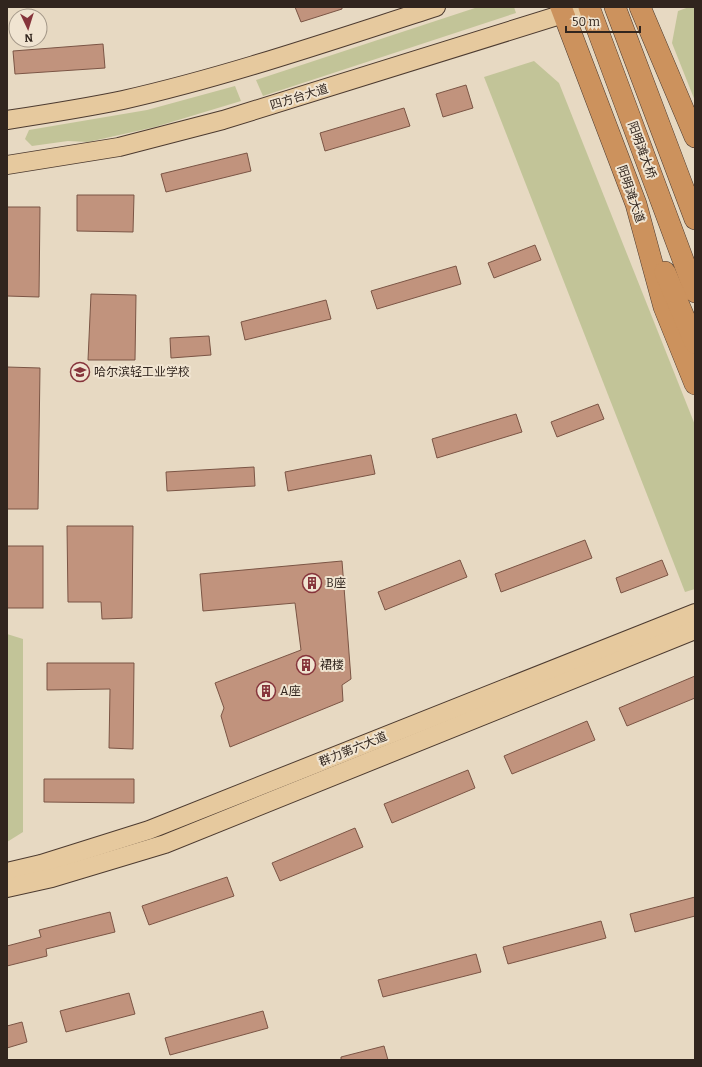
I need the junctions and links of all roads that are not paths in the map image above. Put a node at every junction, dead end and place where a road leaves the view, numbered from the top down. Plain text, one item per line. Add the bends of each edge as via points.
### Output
1 (436, 7) edge
2 (588, 7) edge
3 (615, 7) edge
4 (640, 7) edge
5 (562, 11) edge
6 (677, 98) junction
7 (7, 120) edge
8 (695, 137) edge
9 (695, 147) edge
10 (7, 165) edge
11 (636, 204) junction
12 (695, 219) edge
13 (687, 297) edge
14 (695, 343) edge
15 (695, 384) edge
16 (695, 613) edge
17 (695, 630) edge
18 (7, 872) edge
19 (7, 888) edge

1 - 7 main road via 197,81 123,100
2 - 5 main road, 四方台大道
2 - 13 highway, 阳明滩大桥
3 - 12 highway, 阳明滩大桥
4 - 6 highway
5 - 10 main road, 四方台大道 via 224,120 119,147
5 - 11 highway, 阳明滩大道
6 - 8 highway
6 - 9 highway
11 - 13 highway
11 - 15 highway, 阳明滩大道 via 664,307
13 - 14 highway
16 - 18 main road, 群力第六大道 via 149,830
17 - 19 main road, 群力第六大道 via 165,844 52,878

